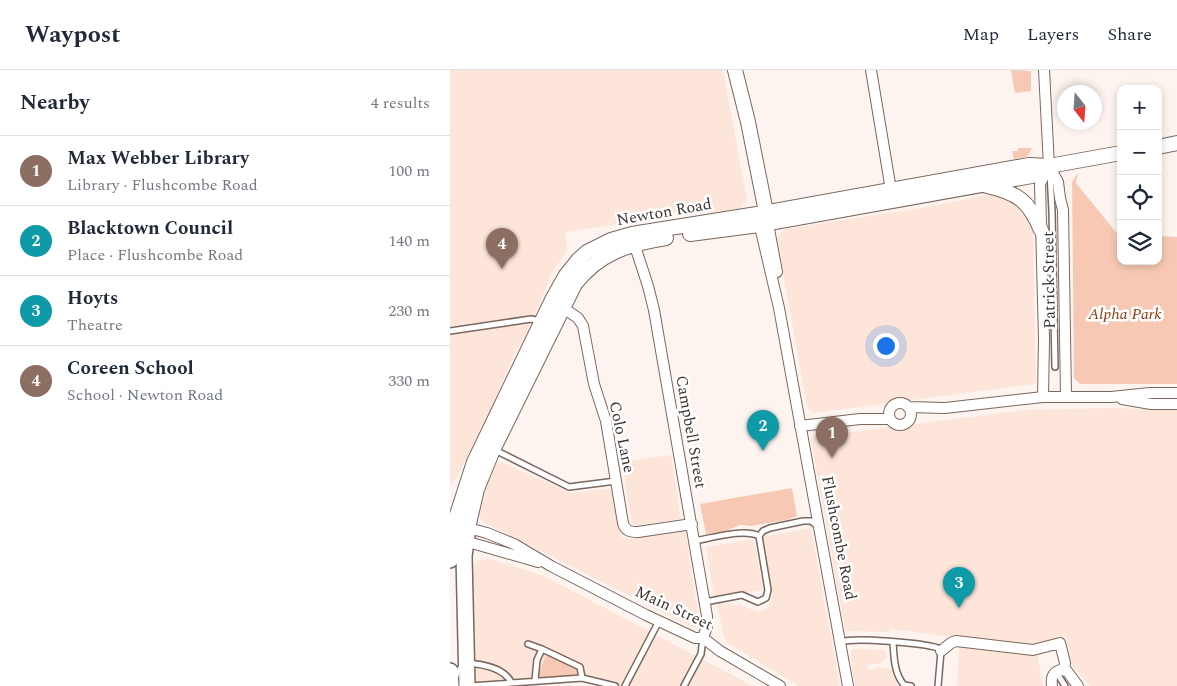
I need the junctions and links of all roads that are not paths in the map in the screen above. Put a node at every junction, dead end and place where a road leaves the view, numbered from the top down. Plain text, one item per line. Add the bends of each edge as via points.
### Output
1 (871, 70) edge
2 (1044, 70) edge
3 (736, 76) edge
4 (1177, 143) edge
5 (1162, 146) edge
6 (1117, 154) edge
7 (1049, 166) junction
8 (982, 185) junction
9 (891, 190) junction
10 (762, 218) junction
11 (1041, 230) junction
12 (633, 240) junction
13 (552, 300) junction
14 (564, 308) junction
15 (542, 322) junction
16 (450, 331) edge
17 (1055, 367) dead end
18 (1177, 393) edge
19 (1066, 396) junction
20 (513, 397) junction
21 (1043, 397) junction
22 (1111, 397) junction
23 (1177, 404) edge
24 (892, 407) junction
25 (909, 412) junction
26 (860, 419) junction
27 (890, 419) junction
28 (800, 426) junction
29 (494, 450) junction
30 (468, 476) junction
31 (616, 482) junction
32 (450, 496) edge
33 (692, 524) junction
34 (819, 527) junction
35 (456, 531) edge
36 (759, 536) junction
37 (694, 541) junction
38 (450, 560) edge
39 (705, 602) junction
40 (659, 620) junction
41 (703, 638) junction
42 (841, 642) junction
43 (893, 642) junction
44 (528, 644) dead end
45 (542, 649) junction
46 (941, 651) junction
47 (470, 663) junction
48 (450, 672) edge
49 (1062, 674) junction
50 (582, 678) junction
51 (535, 680) junction
52 (511, 682) junction
53 (452, 686) edge
54 (467, 686) edge
55 (615, 686) edge
56 (625, 686) edge
57 (684, 686) edge
58 (780, 686) edge
59 (848, 686) edge
60 (911, 686) edge
61 (938, 686) edge
62 (1052, 686) edge
63 (1065, 686) edge
64 (1078, 686) edge

1 - 9 street
2 - 7 street, Patrick Street
3 - 10 main road, Flushcombe Road via 748,122
4 - 5 main road
6 - 7 main road, Newton Road
7 - 8 main road, Newton Road via 1032,176
7 - 9 main road, Newton Road via 1029,165
7 - 11 street, Patrick Street via 1040,184
7 - 17 lane
7 - 19 street, Patrick Street via 1058,182 1063,210
8 - 10 main road, Newton Road
8 - 11 main road via 1001,189 1023,200
9 - 10 main road, Newton Road
10 - 12 main road, Newton Road
10 - 28 street, Flushcombe Road via 778,278
11 - 21 street, Patrick Street
12 - 13 main road, Newton Road via 611,240 587,252 566,275
12 - 14 main road, Newton Road via 590,267 575,284
12 - 33 street, Campbell Street via 654,310
13 - 14 street, Colo Lane
13 - 15 main road, Newton Road
14 - 20 main road, Newton Road
14 - 31 street, Colo Lane via 583,326 592,377 606,421
15 - 16 lane via 531,319
15 - 20 main road, Newton Road
18 - 22 street
19 - 21 street
19 - 22 street
20 - 29 main road, Newton Road
20 - 30 main road, Newton Road
21 - 25 street
22 - 23 street via 1151,404
24 - 25 street via 900,404
24 - 26 street
24 - 27 street
25 - 27 street via 906,423 899,425
26 - 27 street
26 - 28 street
28 - 34 street, Flushcombe Road
29 - 31 lane via 569,486
29 - 35 main road, Newton Road
30 - 32 main road
30 - 35 main road, Newton Road
31 - 33 street, Colo Lane via 627,530 638,532
33 - 37 street, Campbell Street
34 - 36 lane via 803,520 770,528
34 - 42 street, Flushcombe Road
35 - 38 main road
35 - 40 street, Main Street via 487,533 514,544
35 - 47 main road via 464,556
36 - 37 lane via 745,532
36 - 39 lane via 768,590 766,598 758,602 742,595
37 - 39 street, Campbell Street
39 - 41 street, Campbell Street via 708,621
40 - 41 street, Main Street via 695,638
40 - 56 lane
41 - 57 lane via 701,654
41 - 58 street, Main Street
42 - 43 lane via 848,639
42 - 59 street, Flushcombe Road
43 - 46 lane via 931,646
43 - 60 lane via 898,673 904,685
44 - 45 lane
45 - 50 lane via 580,667
45 - 51 lane
46 - 49 street via 956,641 1033,650 1060,643 1065,663
46 - 61 lane
47 - 52 lane via 500,670
47 - 53 lane via 457,672
47 - 54 main road
48 - 53 main road
49 - 62 street via 1060,670 1054,673
49 - 63 lane
49 - 64 street
50 - 51 lane
50 - 55 lane
51 - 52 lane
52 - 54 lane

